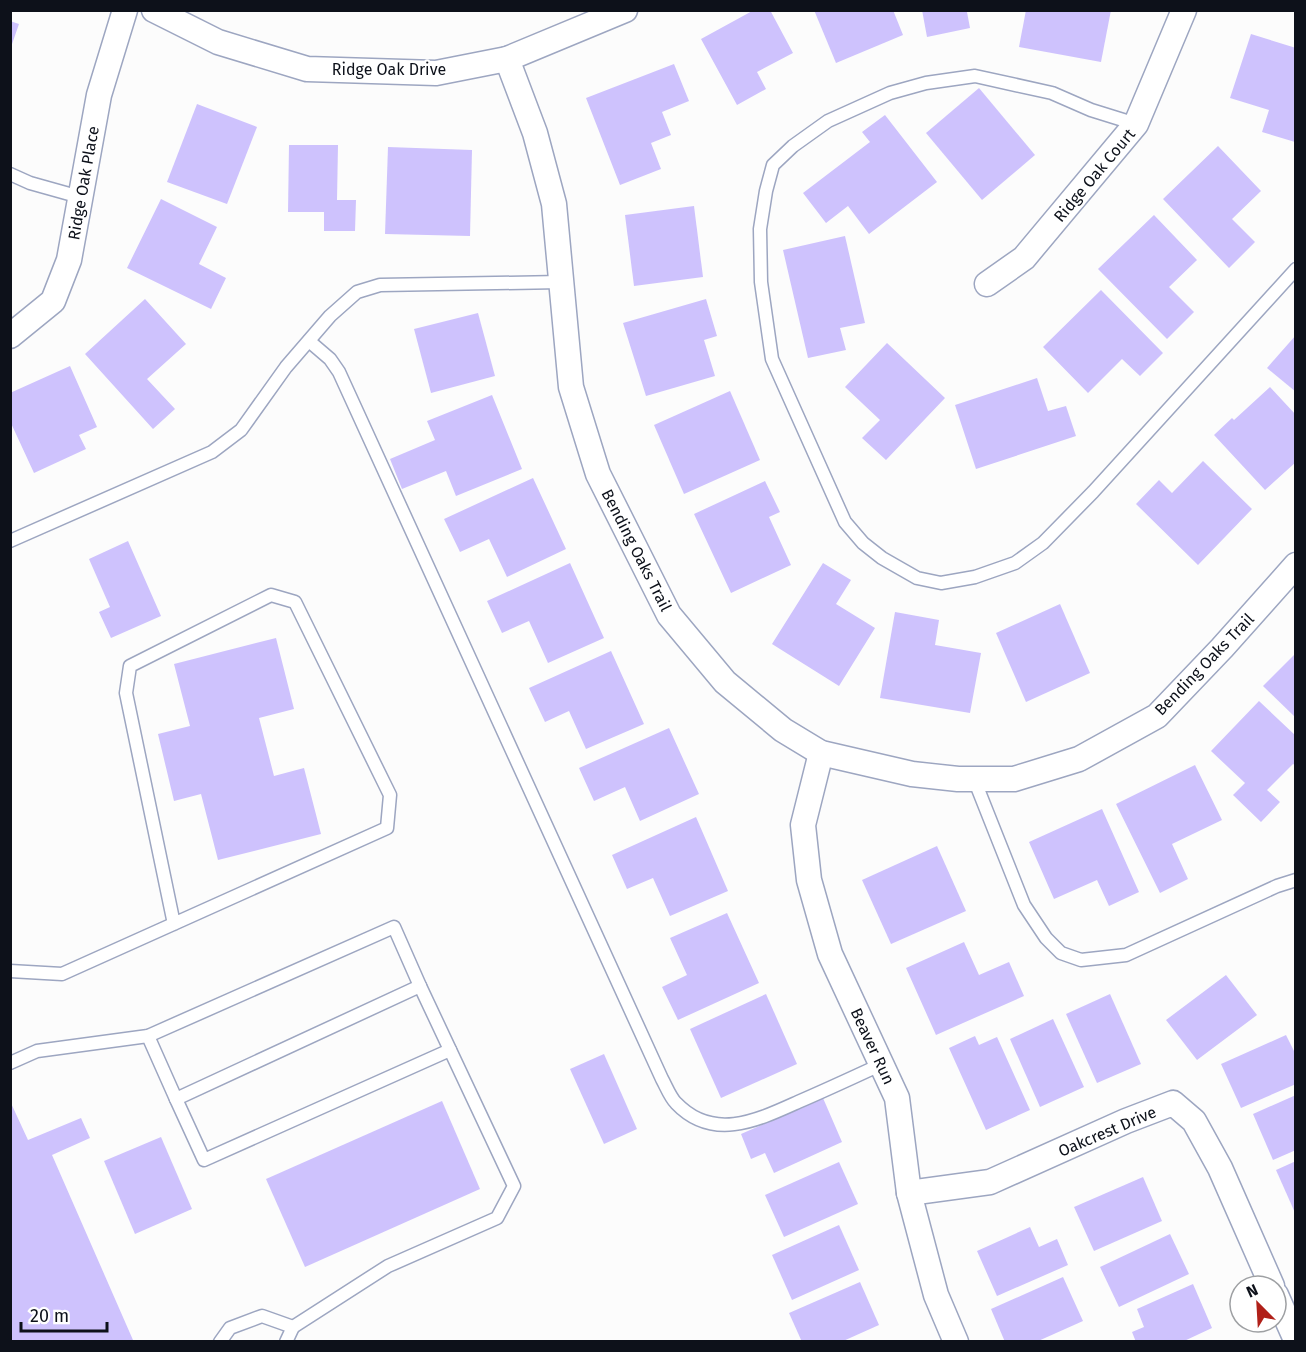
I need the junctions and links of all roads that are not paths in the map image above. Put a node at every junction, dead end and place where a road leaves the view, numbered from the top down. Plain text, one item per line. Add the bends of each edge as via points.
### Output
1 (125, 10) edge
2 (154, 10) edge
3 (625, 10) edge
4 (1184, 10) edge
5 (507, 59) junction
6 (1136, 124) junction
7 (10, 174) edge
8 (80, 196) junction
9 (1296, 269) edge
10 (561, 282) junction
11 (987, 284) dead end
12 (10, 336) edge
13 (309, 341) junction
14 (10, 541) edge
15 (1296, 565) edge
16 (820, 753) junction
17 (974, 779) junction
18 (1296, 880) edge
19 (174, 924) junction
20 (10, 971) edge
21 (420, 986) junction
22 (148, 1036) junction
23 (450, 1050) junction
24 (10, 1063) edge
25 (882, 1064) junction
26 (176, 1099) junction
27 (909, 1193) junction
28 (1267, 1274) edge
29 (1288, 1322) edge
30 (293, 1327) junction
31 (1296, 1340) edge
32 (220, 1341) edge
33 (286, 1341) edge
34 (956, 1341) edge

1 - 8 street, Ridge Oak Place via 99,95
2 - 5 street, Ridge Oak Drive via 218,42 307,69 436,73
3 - 5 street, Ridge Oak Drive
4 - 6 street, Ridge Oak Court
5 - 10 street, Bending Oaks Trail via 536,133 554,204
6 - 9 lane via 1052,93 975,76 890,93 828,121 773,165 760,229 760,282 772,360 845,522 863,543 917,578 940,583 975,577 1015,563 1043,543 1093,492
6 - 11 street, Ridge Oak Court via 1024,258
7 - 8 lane
8 - 12 street, Ridge Oak Place via 69,260 53,301
10 - 13 lane via 380,285 357,292
10 - 16 street, Bending Oaks Trail via 571,387 598,474 669,615 725,682 783,730
13 - 14 lane via 241,430 212,452
13 - 25 lane via 339,372 675,1102 694,1117 731,1126 758,1120
15 - 17 street, Bending Oaks Trail via 1157,716 1080,759 1014,778
16 - 17 street, Bending Oaks Trail via 912,774
16 - 25 street, Beaver Run via 803,825 809,880 830,954
17 - 18 lane via 1024,905 1061,953 1081,960 1126,956
19 - 19 lane via 387,828 390,795 295,602 271,595 130,666 126,693
19 - 20 lane via 62,974
21 - 22 lane via 394,927
21 - 23 lane
21 - 26 lane
22 - 24 lane via 37,1052
22 - 26 lane
23 - 26 lane via 204,1160
23 - 30 lane via 514,1186 497,1218 388,1266
25 - 27 street, Beaver Run via 897,1098
27 - 28 street, Oakcrest Drive via 990,1182 1173,1103 1194,1122 1220,1168
27 - 34 street, Beaver Run via 936,1295
29 - 31 street
30 - 32 lane via 262,1316 230,1329
30 - 33 lane

